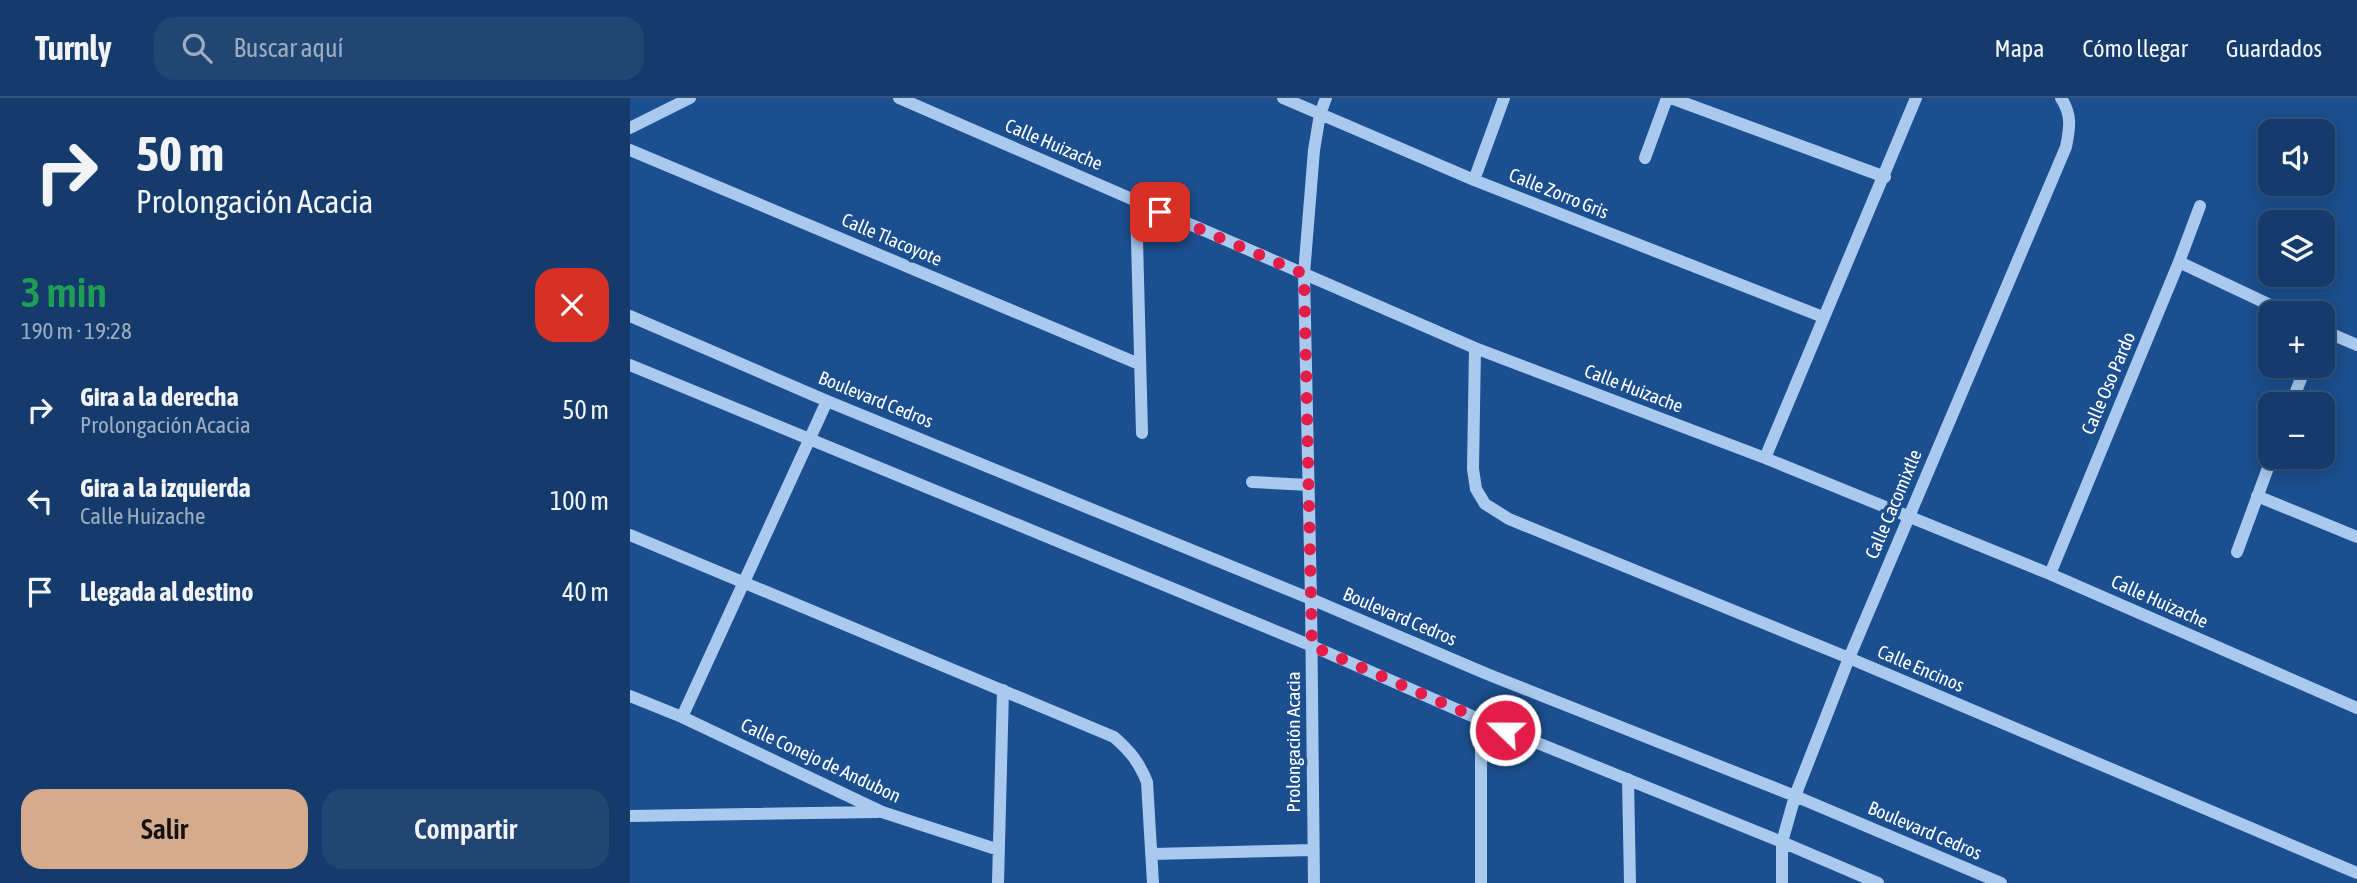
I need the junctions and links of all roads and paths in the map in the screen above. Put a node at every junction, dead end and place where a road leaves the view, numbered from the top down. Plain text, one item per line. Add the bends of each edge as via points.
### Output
1 (690, 98) edge
2 (899, 98) edge
3 (1283, 98) edge
4 (1326, 98) edge
5 (1504, 98) edge
6 (1669, 98) edge
7 (1916, 98) edge
8 (2061, 98) edge
9 (1320, 114) junction
10 (630, 128) edge
11 (630, 150) edge
12 (1645, 158) dead end
13 (1885, 177) junction
14 (1474, 180) junction
15 (1136, 201) junction
16 (2200, 206) dead end
17 (2179, 262) junction
18 (1304, 274) junction
19 (2262, 301) edge
20 (630, 316) edge
21 (1824, 317) junction
22 (2335, 336) edge
23 (2357, 345) edge
24 (1475, 348) junction
25 (1139, 364) junction
26 (630, 365) edge
27 (827, 401) junction
28 (1142, 433) dead end
29 (810, 439) junction
30 (1765, 458) junction
31 (2267, 469) edge
32 (1252, 482) dead end
33 (1309, 485) junction
34 (2257, 496) junction
35 (1909, 517) junction
36 (630, 535) edge
37 (2357, 537) edge
38 (2236, 552) dead end
39 (2050, 574) junction
40 (744, 581) junction
41 (1311, 599) junction
42 (1312, 646) junction
43 (1849, 658) junction
44 (1003, 690) junction
45 (630, 696) edge
46 (2357, 708) edge
47 (682, 717) junction
48 (1480, 720) junction
49 (1628, 779) junction
50 (1795, 796) junction
51 (882, 812) junction
52 (630, 816) edge
53 (1782, 842) junction
54 (999, 850) junction
55 (1313, 850) junction
56 (1153, 854) junction
57 (2357, 873) edge
58 (998, 883) edge
59 (1153, 883) edge
60 (1314, 883) edge
61 (1481, 883) edge
62 (1630, 883) edge
63 (1782, 883) edge
64 (1878, 883) edge
65 (2001, 883) edge

1 - 10 street
2 - 15 street, Calle Huizache
3 - 9 street, Calle Zorro Gris
4 - 9 street, Prolongación Acacia
5 - 14 street
6 - 12 street
6 - 13 street
7 - 13 street
8 - 35 street, Calle Cacomixtle via 2069,111 2066,147
9 - 14 street, Calle Zorro Gris
9 - 18 street, Prolongación Acacia
11 - 25 street, Calle Tlacoyote
13 - 21 street
14 - 21 street, Calle Zorro Gris
15 - 18 street, Calle Huizache
15 - 25 street
16 - 17 street, Calle Oso Pardo
17 - 19 street
17 - 39 street, Calle Oso Pardo
18 - 24 street, Calle Huizache
18 - 33 street, Prolongación Acacia
20 - 27 street, Boulevard Cedros
21 - 30 street
22 - 23 street
24 - 30 street, Calle Huizache
24 - 43 street, Calle Encinos via 1473,469 1476,489 1485,504 1509,519
25 - 28 street
26 - 29 street
27 - 29 street
27 - 41 street, Boulevard Cedros
29 - 40 street
29 - 42 street
30 - 35 street, Calle Huizache
31 - 34 street
32 - 33 street
33 - 41 street, Prolongación Acacia
34 - 37 street
34 - 38 street
35 - 39 street, Calle Huizache
35 - 43 street, Calle Cacomixtle
36 - 40 street
39 - 46 street, Calle Huizache
40 - 44 street
40 - 47 street
41 - 42 street, Prolongación Acacia
41 - 50 street, Boulevard Cedros
42 - 48 street
42 - 55 street, Prolongación Acacia
43 - 50 street, Calle Cacomixtle
43 - 57 street, Calle Encinos
44 - 54 street
44 - 56 street via 1114,737 1130,751 1147,782
45 - 47 street, Calle Conejo de Andubon
47 - 51 street, Calle Conejo de Andubon
48 - 49 street
48 - 61 street
49 - 53 street
49 - 62 street
50 - 53 street, Calle Cacomixtle
50 - 65 street, Boulevard Cedros
51 - 52 street
51 - 54 street, Calle Conejo de Andubon
53 - 63 street, Calle Cacomixtle
53 - 64 street
54 - 58 street
55 - 56 street
55 - 60 street, Prolongación Acacia
56 - 59 street

